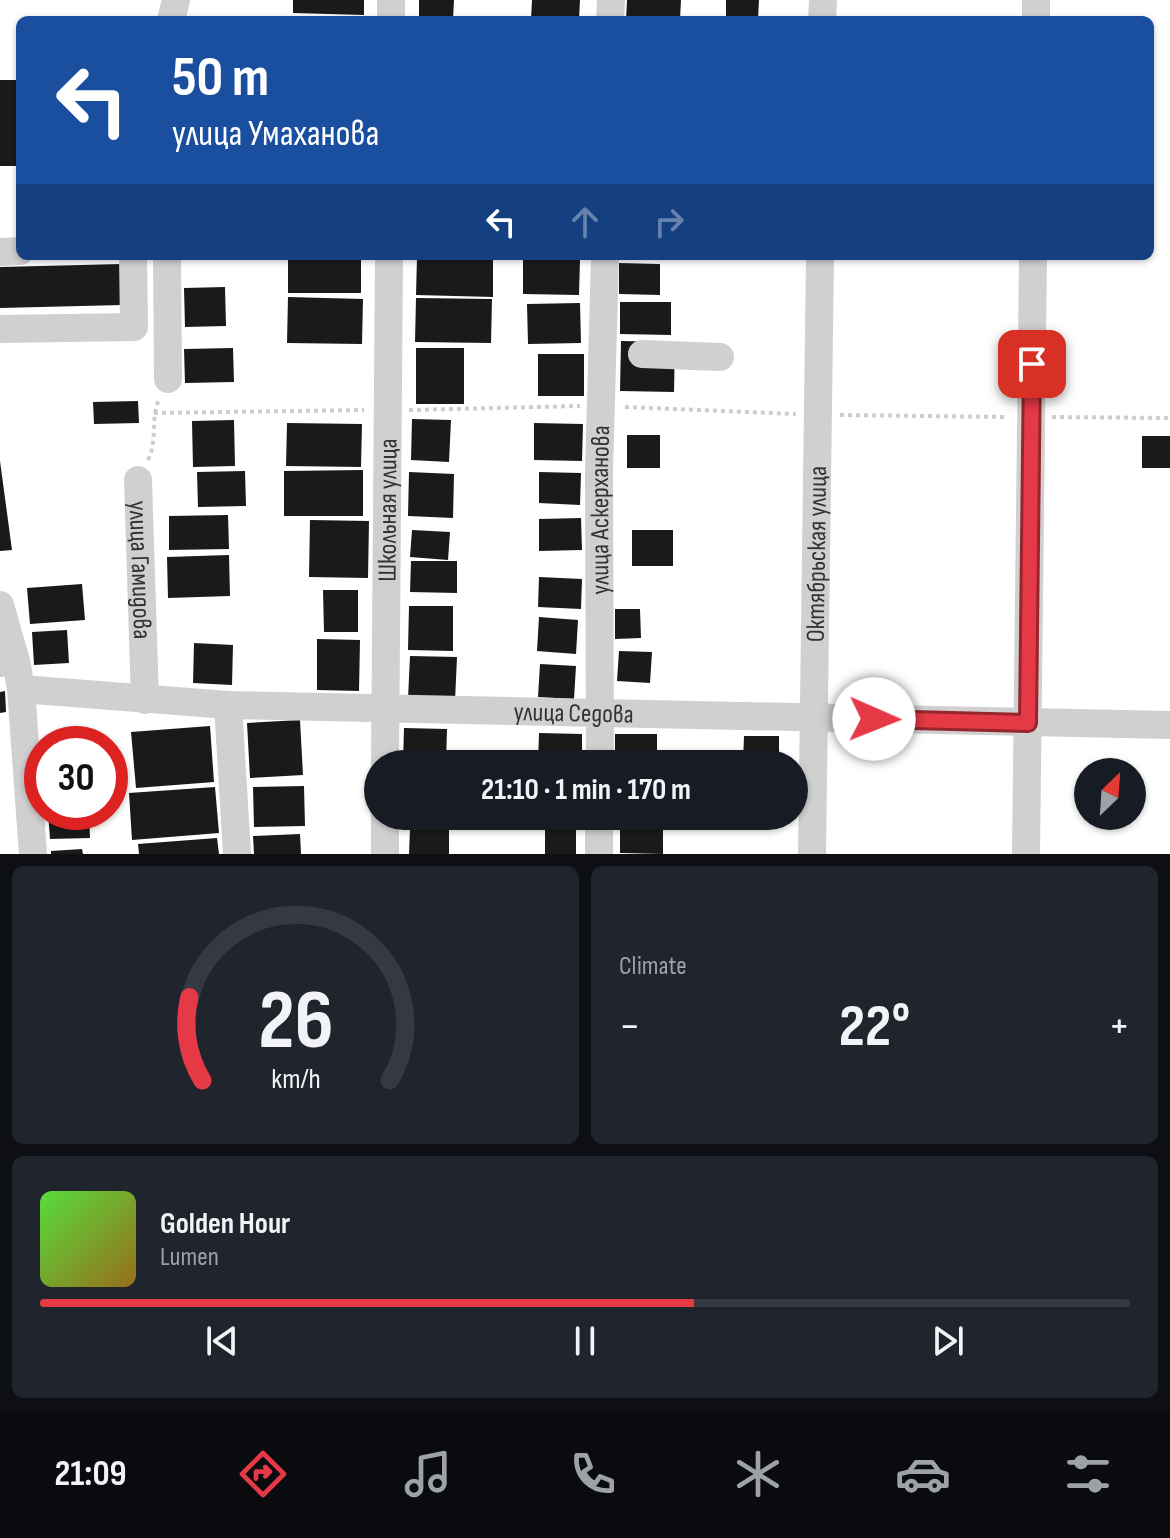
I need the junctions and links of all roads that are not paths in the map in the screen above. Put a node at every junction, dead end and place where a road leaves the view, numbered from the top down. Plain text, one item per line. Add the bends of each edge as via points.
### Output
1 (133, 260) edge
2 (167, 260) edge
3 (389, 260) edge
4 (605, 260) edge
5 (820, 260) edge
6 (1033, 260) edge
7 (0, 329) edge
8 (642, 354) dead end
9 (720, 357) dead end
10 (168, 379) road end
11 (138, 480) road end
12 (0, 605) edge
13 (8, 662) edge
14 (21, 689) junction
15 (145, 700) junction
16 (228, 705) junction
17 (386, 708) junction
18 (600, 714) junction
19 (813, 717) junction
20 (1028, 723) junction
21 (1170, 725) edge
22 (385, 750) edge
23 (600, 750) edge
24 (385, 830) edge
25 (599, 830) edge
26 (33, 854) edge
27 (237, 854) edge
28 (385, 854) edge
29 (599, 854) edge
30 (812, 854) edge
31 (1026, 854) edge

1 - 7 street via 134,327
2 - 10 street
3 - 17 street, Школьная улица
4 - 18 street, улица Аскерханова
5 - 19 street, Октябрьская улица
6 - 20 street
8 - 9 street
11 - 15 street, улица Гамидова
12 - 13 street
13 - 14 street
14 - 15 street, улица Седова
14 - 26 street
15 - 16 street, улица Седова
16 - 17 street, улица Седова
16 - 27 street
17 - 18 street, улица Седова
17 - 22 street, Школьная улица
18 - 19 street, улица Седова
18 - 23 street, улица Аскерханова
19 - 20 street, улица Седова
19 - 30 street, Октябрьская улица
20 - 21 street, улица Седова
20 - 31 street
24 - 28 street
25 - 29 street

